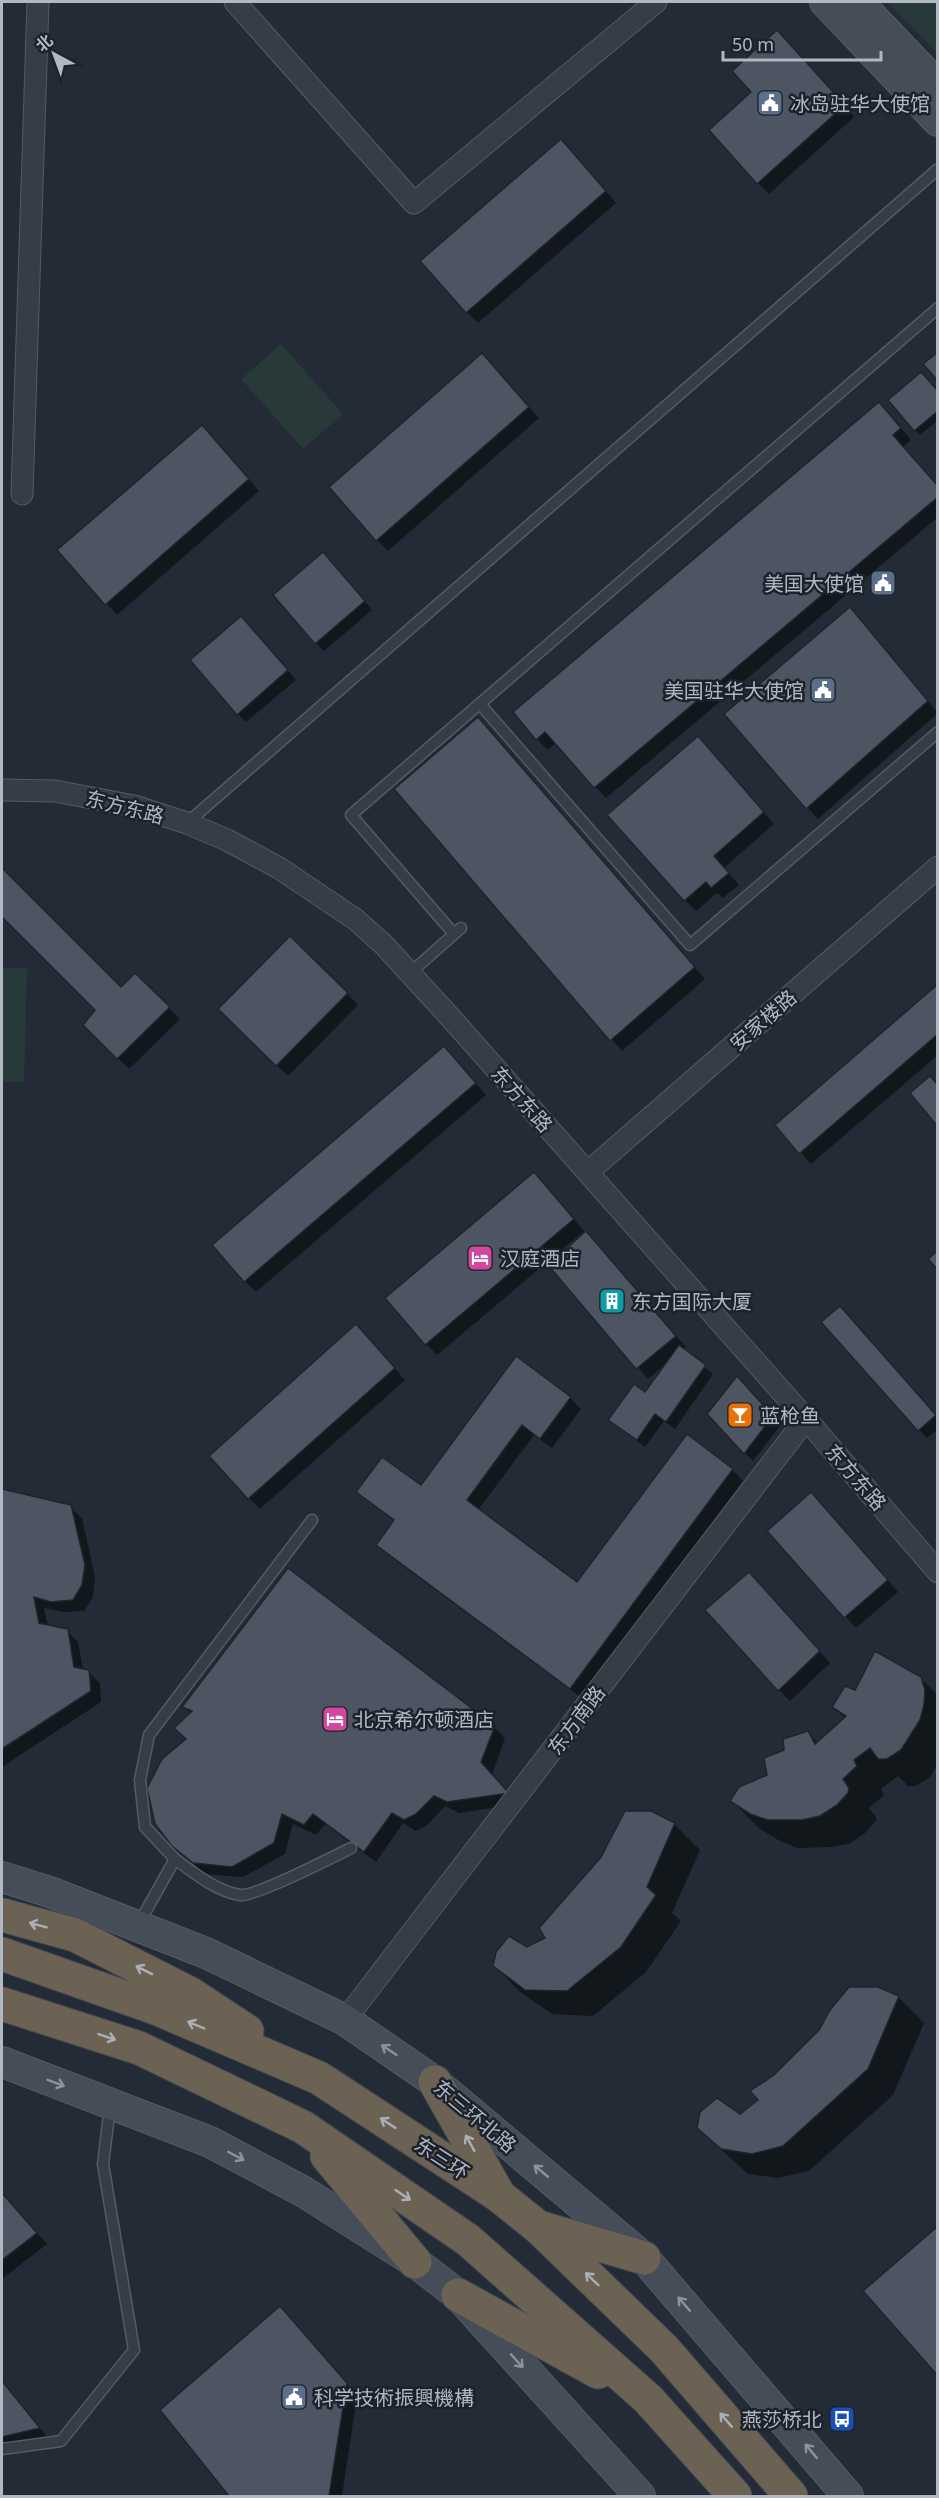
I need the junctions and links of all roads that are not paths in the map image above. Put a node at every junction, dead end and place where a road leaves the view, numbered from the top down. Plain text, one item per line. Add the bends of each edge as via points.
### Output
1 (38, 2) edge
2 (235, 2) edge
3 (656, 2) edge
4 (825, 2) edge
5 (858, 2) edge
6 (938, 86) edge
7 (938, 121) edge
8 (938, 170) edge
9 (938, 308) edge
10 (22, 494) dead end
11 (480, 704) junction
12 (938, 732) edge
13 (2, 790) edge
14 (187, 823) junction
15 (938, 867) edge
16 (410, 973) junction
17 (588, 1172) junction
18 (806, 1419) junction
19 (312, 1520) dead end
20 (938, 1572) edge
21 (351, 1848) dead end
22 (175, 1859) junction
23 (2, 1877) edge
24 (2, 1915) edge
25 (137, 1927) junction
26 (2, 1954) edge
27 (16, 2008) edge
28 (345, 2020) junction
29 (2, 2061) edge
30 (319, 2078) junction
31 (435, 2082) junction
32 (110, 2103) junction
33 (303, 2127) junction
34 (498, 2194) junction
35 (537, 2227) junction
36 (644, 2258) junction
37 (415, 2262) junction
38 (458, 2295) junction
39 (648, 2399) junction
40 (2, 2449) edge
41 (640, 2496) edge
42 (735, 2496) edge
43 (791, 2496) edge
44 (848, 2496) edge

1 - 10 street
2 - 3 street via 414,204
4 - 7 street
5 - 6 street
8 - 14 lane
9 - 11 lane
11 - 12 lane via 690,945
11 - 16 lane via 351,815 457,931
13 - 14 street, 东方东路 via 55,791 134,806
14 - 16 street, 东方东路 via 227,840 322,895 362,926
15 - 17 street, 安家楼路
16 - 17 street, 东方东路
17 - 18 street, 东方东路
18 - 20 street, 东方东路
18 - 28 street, 东方南路
19 - 22 lane via 149,1735 140,1780 146,1827
21 - 22 lane via 242,1895 210,1884
22 - 25 lane
23 - 25 street, 东三环北路
30 -> 24 highway via 191,1994 75,1935
25 - 28 street, 东三环北路 via 206,1953
30 -> 26 highway, 东三环 via 158,2009
27 -> 33 highway via 139,2048
31 -> 28 street, 东三环北路
29 -> 32 street
34 -> 30 highway, 东三环
34 -> 31 highway
36 -> 31 street, 东三环北路
32 -> 37 street via 210,2142 304,2192
32 - 40 lane via 104,2164 134,2350 61,2441
33 - 37 highway
33 -> 39 highway via 468,2240
34 - 35 highway, 东三环
35 - 36 highway
43 -> 35 highway, 东三环 via 664,2349
44 -> 36 street, 东三环北路
37 - 38 street
38 - 39 highway
38 -> 41 street
39 - 42 highway

